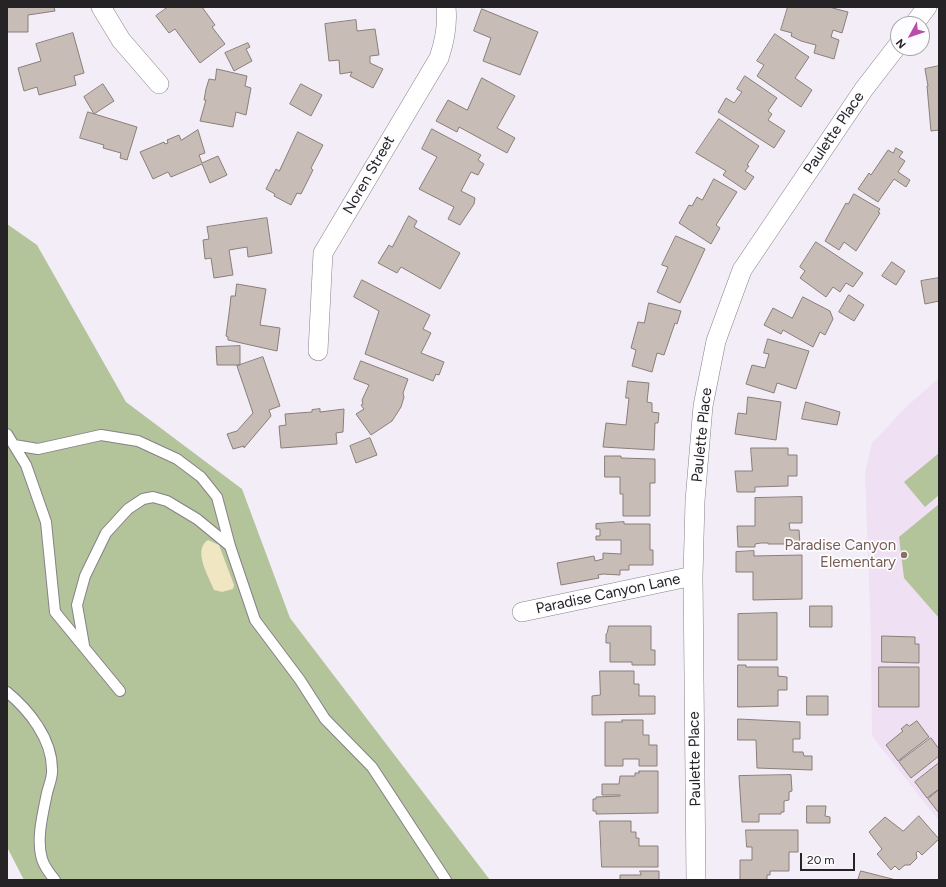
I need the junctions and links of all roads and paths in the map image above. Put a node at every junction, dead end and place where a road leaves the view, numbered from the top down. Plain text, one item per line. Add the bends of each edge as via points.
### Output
1 (101, 7) edge
2 (446, 7) edge
3 (928, 7) edge
4 (921, 16) edge
5 (890, 55) edge
6 (159, 84) dead end
7 (318, 351) dead end
8 (7, 434) edge
9 (14, 445) junction
10 (230, 546) junction
11 (693, 576) junction
12 (522, 612) dead end
13 (84, 645) junction
14 (120, 691) dead end
15 (7, 692) edge
16 (55, 880) edge
17 (446, 880) edge
18 (696, 880) edge

1 - 6 street via 121,40
2 - 7 street, Noren Street via 445,40 439,58 323,253
3 - 4 street
5 - 11 street, Paulette Place via 864,89 742,270 716,341 703,406 695,501
8 - 9 lane
9 - 10 lane via 38,449 101,435 138,441 177,459 201,477 217,497
9 - 13 lane via 26,465 46,522 55,612
10 - 13 lane via 197,519 167,501 153,498 128,509 106,533 85,576 77,605
10 - 17 lane via 255,620 300,680 325,719 372,767
11 - 12 street, Paradise Canyon Lane
11 - 18 street, Paulette Place
13 - 14 lane
15 - 16 lane via 37,724 47,745 52,769 40,840 42,860

